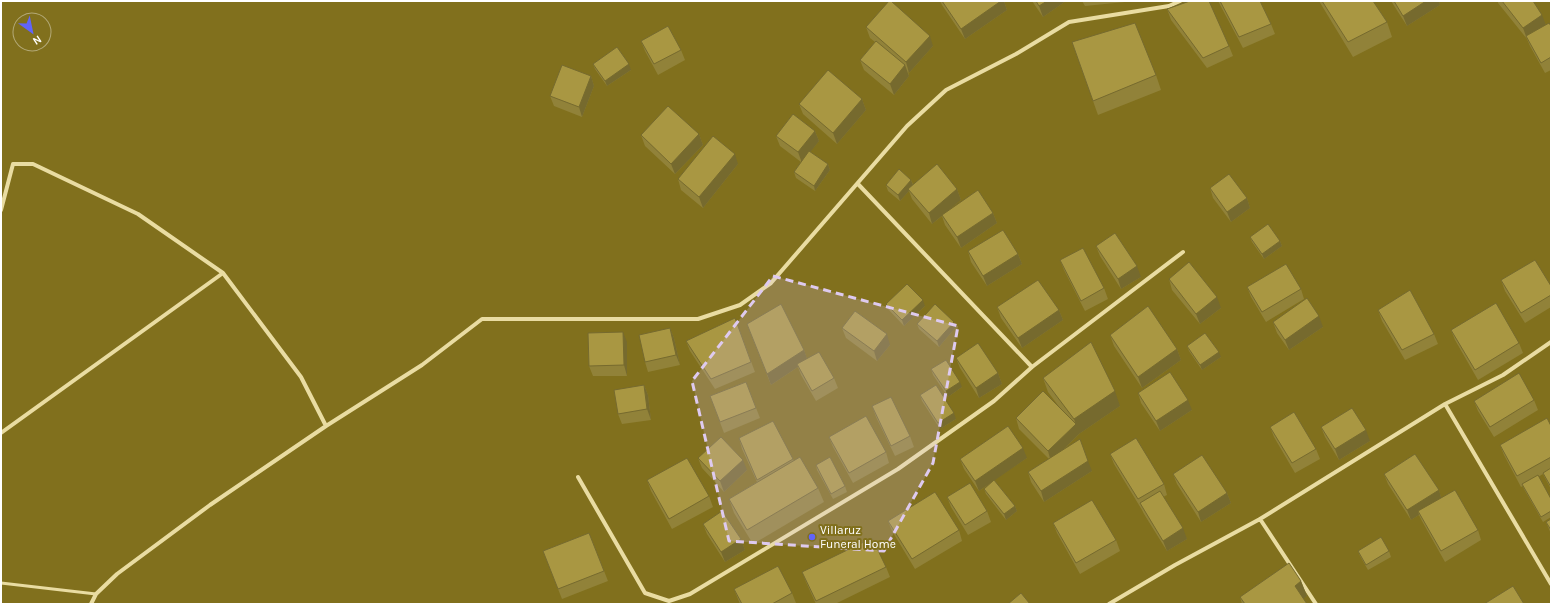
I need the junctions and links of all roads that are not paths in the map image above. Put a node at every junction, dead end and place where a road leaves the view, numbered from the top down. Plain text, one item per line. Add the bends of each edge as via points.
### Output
1 (1180, 1) edge
2 (858, 184) junction
3 (1, 210) edge
4 (1182, 252) dead end
5 (223, 273) junction
6 (1551, 342) edge
7 (1032, 367) junction
8 (1445, 404) junction
9 (326, 426) junction
10 (1, 433) edge
11 (578, 477) dead end
12 (1260, 519) junction
13 (1, 583) edge
14 (1551, 584) edge
15 (96, 594) junction
16 (91, 604) edge
17 (1109, 604) edge
18 (1316, 604) edge

1 - 2 street via 1169,6 1069,22 1016,54 946,90 906,126
2 - 7 street
2 - 9 street via 771,283 740,305 698,319 482,319 422,365
3 - 5 street via 13,164 33,164 138,214
4 - 7 street
5 - 9 street via 301,377
5 - 10 street
6 - 8 street via 1503,375
7 - 11 street via 994,401 898,469 690,594 669,601 645,593
8 - 12 street
8 - 14 street
9 - 15 street via 210,505 117,574
12 - 17 street
12 - 18 street
13 - 15 lane
15 - 16 street

